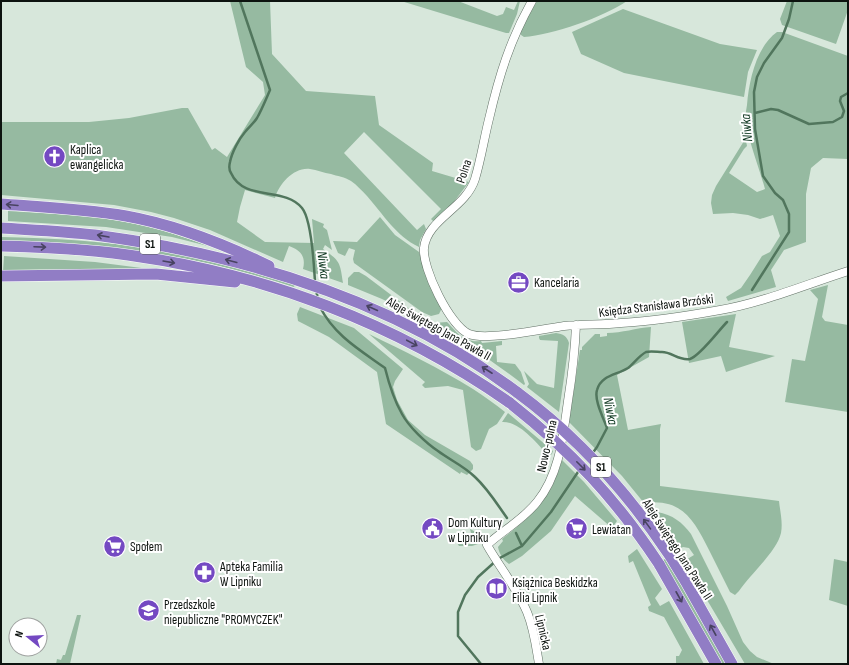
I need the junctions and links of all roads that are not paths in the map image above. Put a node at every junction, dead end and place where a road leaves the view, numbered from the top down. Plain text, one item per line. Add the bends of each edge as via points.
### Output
1 (532, 1) edge
2 (1, 204) edge
3 (1, 228) edge
4 (1, 246) edge
5 (848, 271) edge
6 (1, 276) edge
7 (299, 280) junction
8 (274, 287) junction
9 (576, 325) junction
10 (462, 330) joint
11 (487, 546) joint
12 (539, 664) edge
13 (716, 664) edge
14 (732, 664) edge

1 - 10 street, Polna via 519,24 505,60 475,180 462,200 433,227 424,247 425,260 436,290 449,315
7 -> 2 highway via 221,244 146,220 103,212
7 -> 3 highway, Aleje świętego Jana Pawła II / S1 via 182,249 94,235
4 -> 8 highway, Aleje świętego Jana Pawła II / S1 via 128,255 221,272
5 - 9 street, Księdza Stanisława Brzóski via 721,310 620,324
6 - 8 highway via 156,274
14 -> 7 highway, Aleje świętego Jana Pawła II / S1, bridge via 670,556 634,506 601,466 551,419 472,360 370,307
8 -> 13 highway, Aleje świętego Jana Pawła II / S1, bridge via 336,309 393,334 465,372 543,429 592,476 624,514 659,564
9 - 10 street, Księdza Stanisława Brzóski via 486,336 476,336
9 - 11 street, Nowo-polna via 576,346 562,437 551,479 526,515
11 - 12 street, Lipnicka via 516,590 528,614

